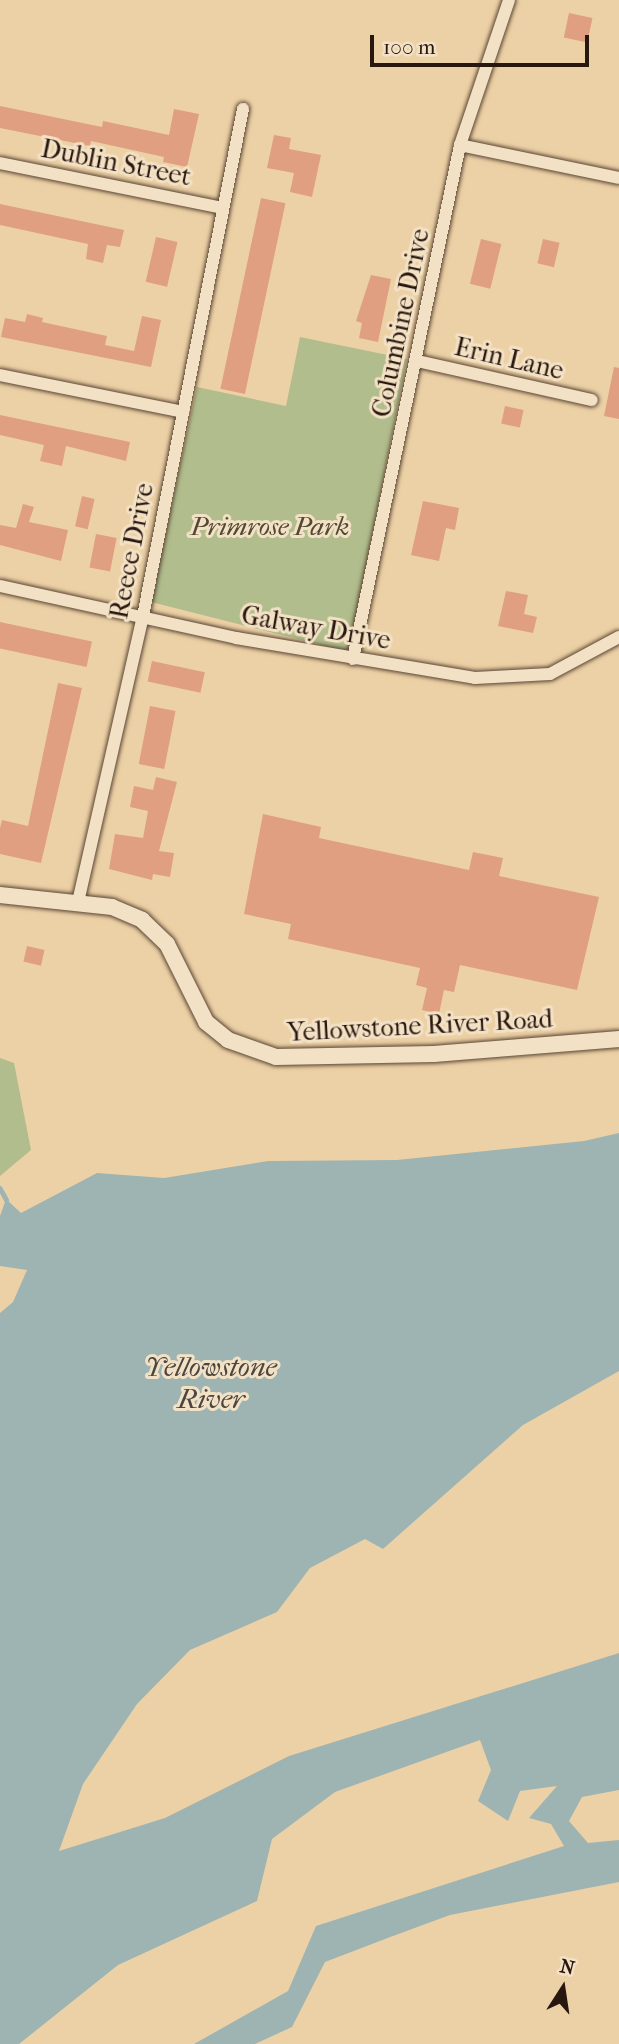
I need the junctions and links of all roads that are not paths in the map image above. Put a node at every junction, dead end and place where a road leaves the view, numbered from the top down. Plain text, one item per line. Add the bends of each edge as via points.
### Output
1 (509, 0) edge
2 (243, 109) dead end
3 (460, 145) junction
4 (0, 163) edge
5 (619, 178) edge
6 (223, 208) junction
7 (416, 361) junction
8 (0, 375) edge
9 (592, 400) dead end
10 (183, 412) junction
11 (0, 586) edge
12 (143, 616) junction
13 (619, 637) edge
14 (353, 659) junction
15 (0, 895) edge
16 (78, 902) junction
17 (619, 1039) edge

1 - 3 street, Columbine Drive
2 - 6 street, Reece Drive
3 - 5 street
3 - 7 street, Columbine Drive
4 - 6 street, Dublin Street
6 - 10 street, Reece Drive
7 - 9 street, Erin Lane
7 - 14 street, Columbine Drive
8 - 10 street
10 - 12 street, Reece Drive
11 - 12 street, Galway Drive
12 - 14 street, Galway Drive
12 - 16 street, Reece Drive
13 - 14 street, Galway Drive via 550,674 510,680
15 - 16 street, Yellowstone River Road
16 - 17 street, Yellowstone River Road via 112,907 142,920 167,944 206,1022 250,1051 276,1057 344,1058

